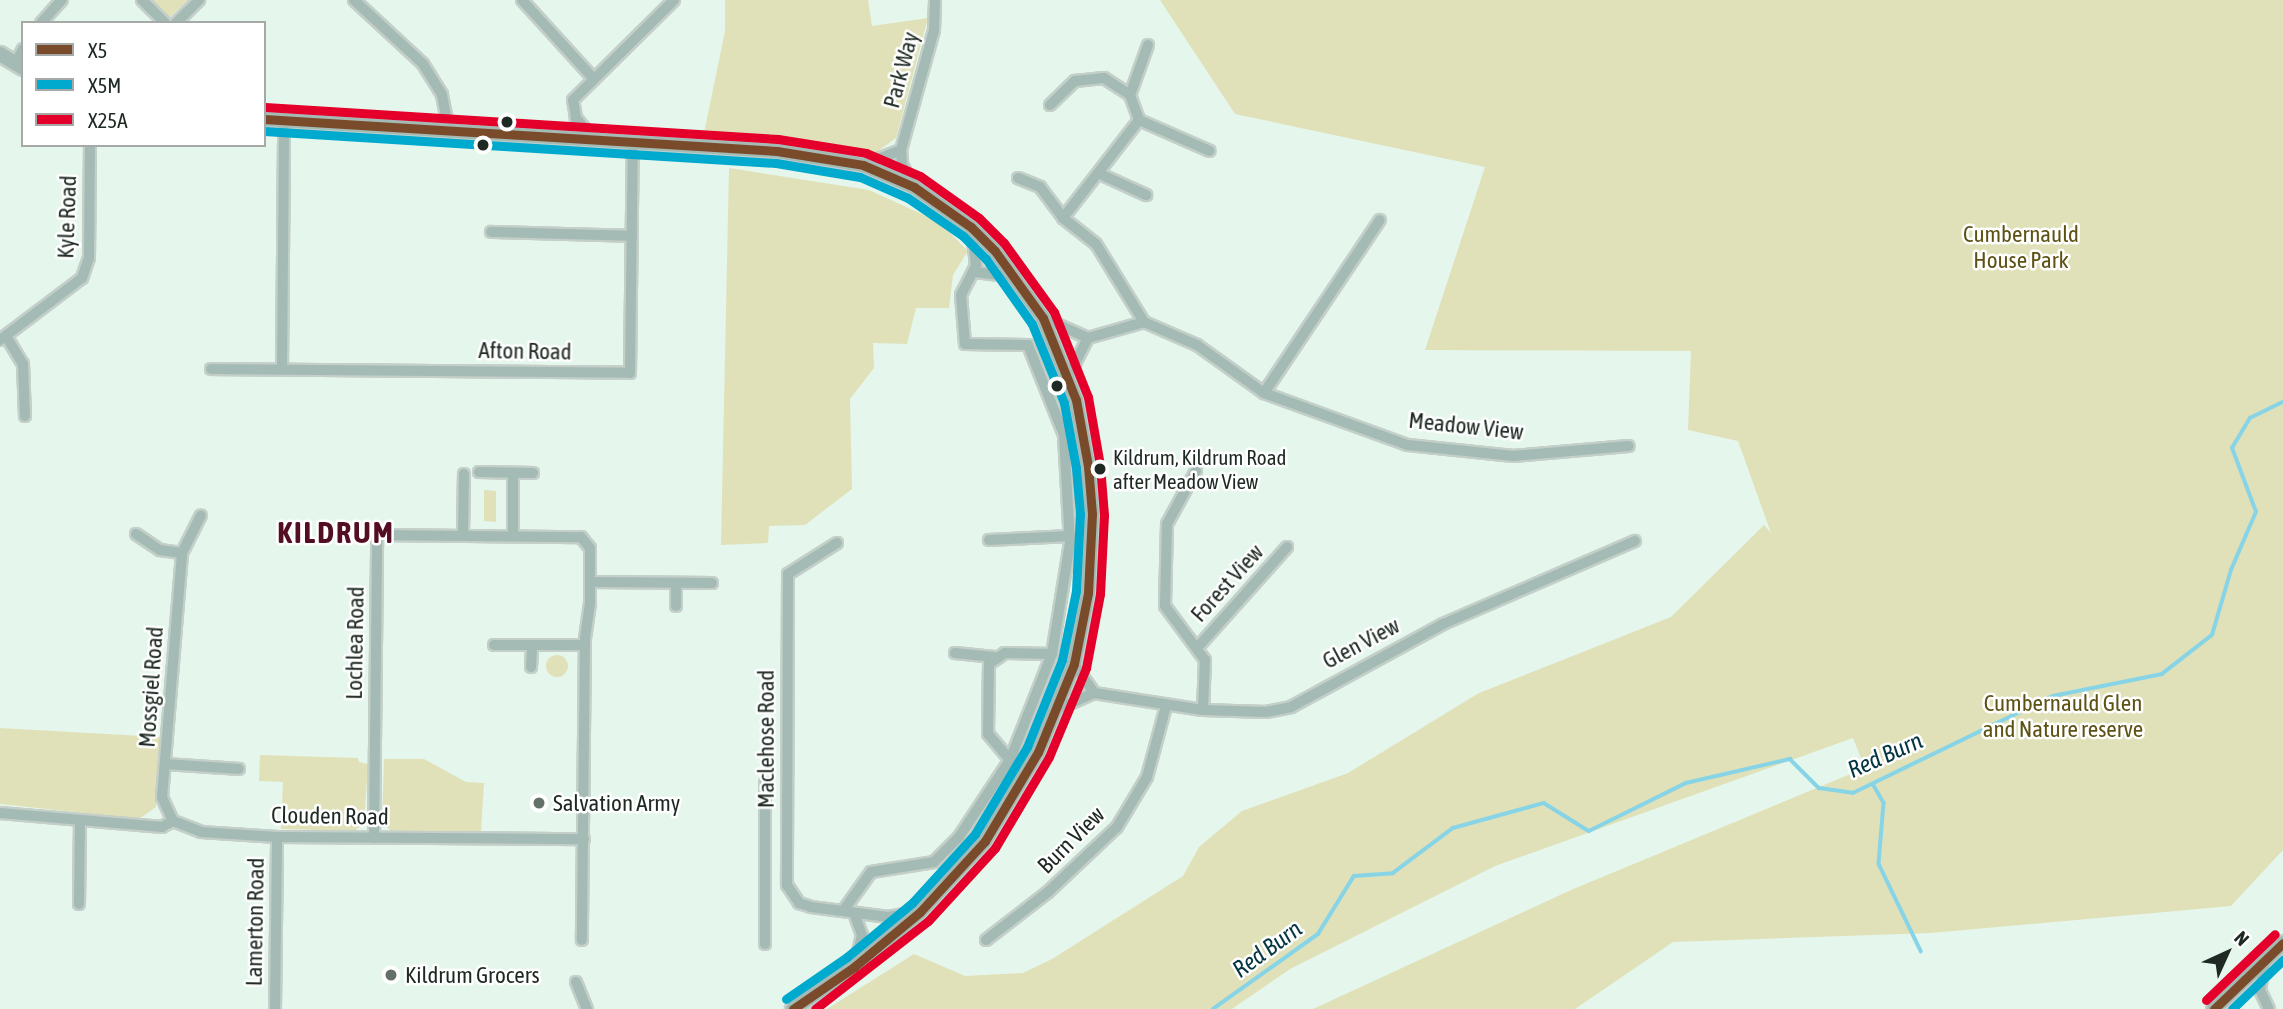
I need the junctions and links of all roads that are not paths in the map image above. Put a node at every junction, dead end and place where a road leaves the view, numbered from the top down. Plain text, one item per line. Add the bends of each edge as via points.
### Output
1 (62, 0) edge
2 (142, 0) edge
3 (199, 0) edge
4 (354, 0) edge
5 (522, 0) edge
6 (674, 0) edge
7 (935, 0) edge
8 (43, 21) edge
9 (163, 21) edge
10 (178, 21) edge
11 (1148, 45) dead end
12 (0, 54) edge
13 (19, 66) edge
14 (594, 79) junction
15 (1130, 95) junction
16 (1050, 105) dead end
17 (266, 120) edge
18 (1139, 120) junction
19 (284, 121) junction
20 (449, 132) junction
21 (594, 139) junction
22 (633, 142) junction
23 (90, 147) edge
24 (901, 150) junction
25 (1210, 151) dead end
26 (863, 165) junction
27 (1100, 174) junction
28 (1018, 178) dead end
29 (914, 187) junction
30 (1146, 195) dead end
31 (1063, 218) junction
32 (1380, 220) dead end
33 (971, 227) junction
34 (491, 232) dead end
35 (632, 236) junction
36 (975, 272) junction
37 (1015, 277) junction
38 (1043, 318) junction
39 (1144, 323) junction
40 (3, 338) edge
41 (1088, 338) junction
42 (211, 369) dead end
43 (282, 369) junction
44 (1068, 376) junction
45 (1264, 393) junction
46 (25, 416) dead end
47 (1629, 446) dead end
48 (1196, 471) dead end
49 (480, 472) dead end
50 (513, 473) junction
51 (533, 473) dead end
52 (464, 474) dead end
53 (201, 515) dead end
54 (136, 534) dead end
55 (463, 535) junction
56 (513, 536) junction
57 (1070, 536) junction
58 (989, 540) dead end
59 (1635, 541) dead end
60 (837, 542) dead end
61 (1287, 547) dead end
62 (182, 553) junction
63 (590, 582) junction
64 (676, 583) junction
65 (712, 583) dead end
66 (676, 606) dead end
67 (585, 641) junction
68 (494, 645) dead end
69 (532, 645) junction
70 (1198, 647) junction
71 (955, 653) dead end
72 (1052, 654) junction
73 (994, 657) junction
74 (1074, 664) junction
75 (531, 667) dead end
76 (1094, 693) junction
77 (1166, 706) junction
78 (1058, 709) junction
79 (1203, 710) junction
80 (1010, 760) junction
81 (166, 764) junction
82 (239, 769) dead end
83 (765, 783) dead end
84 (0, 813) edge
85 (173, 821) junction
86 (80, 822) junction
87 (278, 836) junction
88 (374, 838) junction
89 (584, 839) junction
90 (787, 845) junction
91 (765, 847) junction
92 (79, 904) dead end
93 (848, 912) junction
94 (920, 912) junction
95 (582, 940) dead end
96 (986, 940) dead end
97 (2283, 943) edge
98 (765, 944) dead end
99 (2265, 959) junction
100 (854, 967) junction
101 (576, 982) dead end
102 (275, 1009) edge
103 (587, 1009) edge
104 (793, 1009) edge
105 (2214, 1009) edge
106 (2269, 1009) edge

1 - 8 street
2 - 9 street
3 - 10 street
4 - 20 street via 423,64 442,95
5 - 14 street
6 - 14 street
7 - 24 street, Park Way via 934,30
11 - 15 street
12 - 13 street
14 - 21 street via 573,100 572,111
15 - 16 street via 1104,78 1075,81
15 - 18 street
17 - 19 street
18 - 25 street
18 - 27 street
19 - 20 street
19 - 43 street
20 - 21 street
21 - 22 street
22 - 26 street via 777,151
22 - 35 street, Afton Road
23 - 40 street, Kyle Road via 89,258 82,278
24 - 26 street
24 - 29 street via 902,164
26 - 29 street
27 - 30 street
27 - 31 street
28 - 31 street via 1040,187
29 - 33 street
31 - 39 street via 1096,244
32 - 45 street
33 - 36 street
33 - 37 street
34 - 35 street
35 - 43 street, Afton Road via 630,373
36 - 37 street
36 - 57 street via 961,295 965,344 1028,345 1035,354 1064,435
37 - 38 street
38 - 41 street
38 - 44 street
39 - 41 street
39 - 45 street, Meadow View via 1197,345
40 - 46 street, Kyle Road via 23,364
41 - 44 street
42 - 43 street, Afton Road
44 - 74 street via 1081,421 1092,514 1088,593
45 - 47 street, Meadow View via 1408,444 1514,456
48 - 70 street, Forest View via 1167,524 1165,598 1172,622
49 - 50 street
50 - 51 street
50 - 56 street
52 - 55 street
53 - 62 street, Mossgiel Road
54 - 62 street via 160,550
55 - 56 street, Lochlea Road
55 - 88 street, Lochlea Road via 377,535
56 - 63 street, Lochlea Road via 581,537 590,548
57 - 58 street
57 - 72 street
59 - 79 street, Glen View via 1443,624 1291,707 1266,712
60 - 90 street, Maclehose Road via 788,575
61 - 70 street, Forest View
62 - 81 street, Mossgiel Road
63 - 64 street
63 - 67 street, Lochlea Road
64 - 65 street
64 - 66 street
67 - 69 street
67 - 89 street
68 - 69 street
69 - 75 street
70 - 79 street, Forest View via 1207,676
71 - 73 street
72 - 73 street
72 - 80 street
73 - 80 street via 989,664 988,734
74 - 76 street
74 - 78 street
76 - 77 street, Glen View
76 - 78 street
77 - 79 street, Glen View
77 - 96 street, Burn View via 1147,777 1117,827 1048,892
78 - 94 street via 985,841
80 - 93 street via 975,815 934,862 870,872 860,881
81 - 82 street
81 - 85 street, Mossgiel Road via 162,797
83 - 91 street
84 - 86 street, Clouden Road
85 - 86 street, Clouden Road via 162,827
85 - 87 street, Clouden Road via 201,832
86 - 92 street
87 - 88 street, Clouden Road
87 - 102 street, Lamerton Road
88 - 89 street, Clouden Road
89 - 95 street
90 - 91 street
90 - 93 street, Maclehose Road via 790,895 799,903
91 - 98 street
93 - 94 street, Maclehose Road via 888,917
93 - 100 street via 862,935
94 - 100 street
97 - 99 street
99 - 105 street
99 - 106 street via 2260,990
100 - 104 street
101 - 103 street

